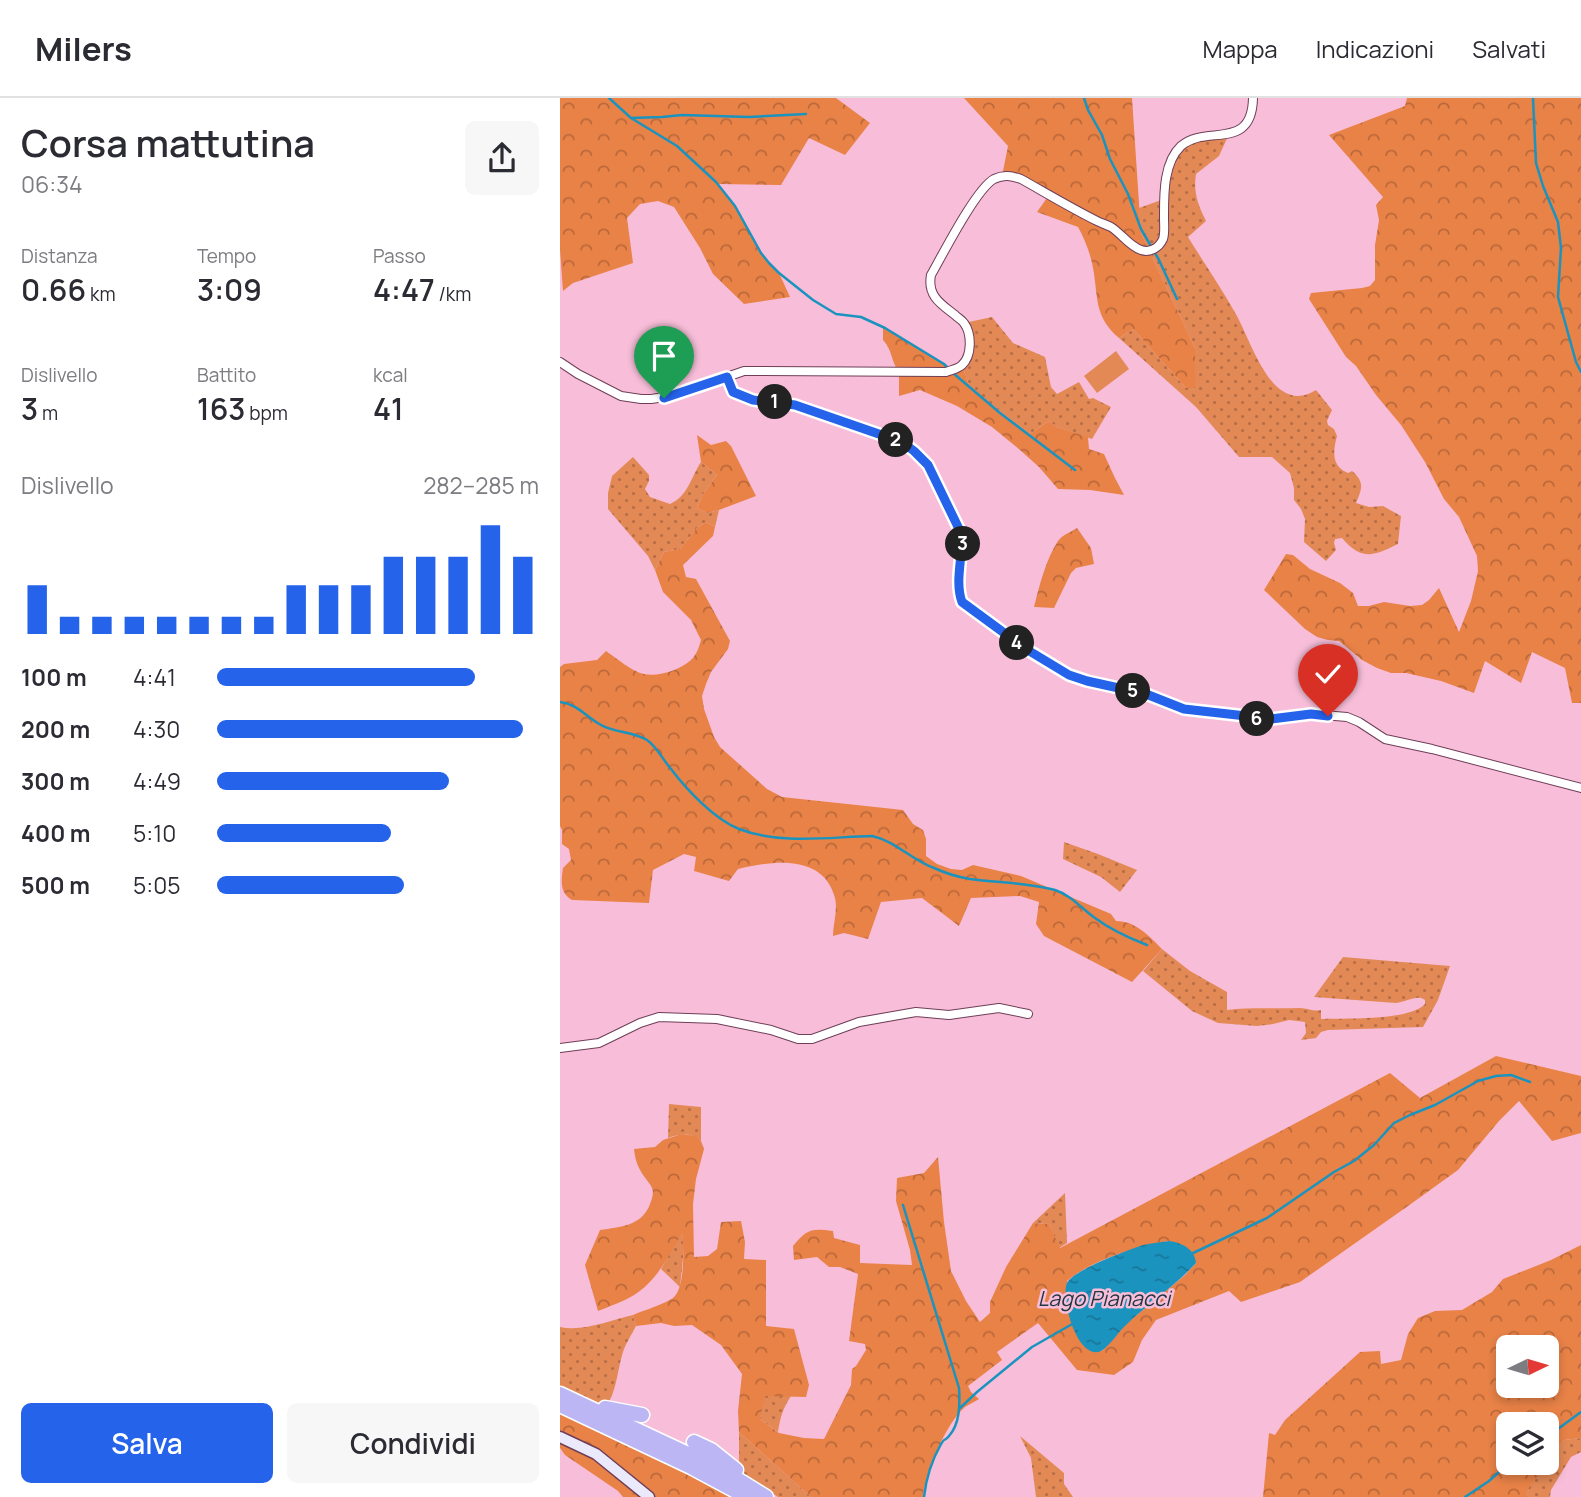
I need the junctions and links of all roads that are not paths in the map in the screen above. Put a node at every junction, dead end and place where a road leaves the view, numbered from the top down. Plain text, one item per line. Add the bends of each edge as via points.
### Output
1 (1253, 98) edge
2 (560, 362) edge
3 (727, 377) junction
4 (1581, 788) edge
5 (1028, 1014) dead end
6 (560, 1048) edge
7 (560, 1394) edge
8 (577, 1401) junction
9 (560, 1405) edge
10 (642, 1415) dead end
11 (560, 1437) edge
12 (694, 1441) dead end
13 (649, 1497) edge
14 (747, 1497) edge
15 (766, 1497) edge
16 (778, 1497) edge

1 - 3 street via 1242,128 1180,147 1168,173 1164,236 1156,248 1133,247 1112,228 1021,179 1002,176 986,185 953,234 929,284 937,302 964,323 970,341 968,357 955,369 744,370
2 - 3 street via 621,396 641,399 672,396
3 - 4 street via 733,392 746,398 795,405 902,442 914,451 928,465 961,533 962,602 1069,675 1146,694 1184,709 1263,720 1311,714 1347,717 1385,739
5 - 6 street via 999,1009 949,1015 916,1012 859,1023 812,1039 717,1019 659,1017 599,1044
7 - 8 highway
8 - 10 highway
8 - 15 highway via 724,1471
9 - 14 highway
11 - 13 street via 596,1454
12 - 16 highway

